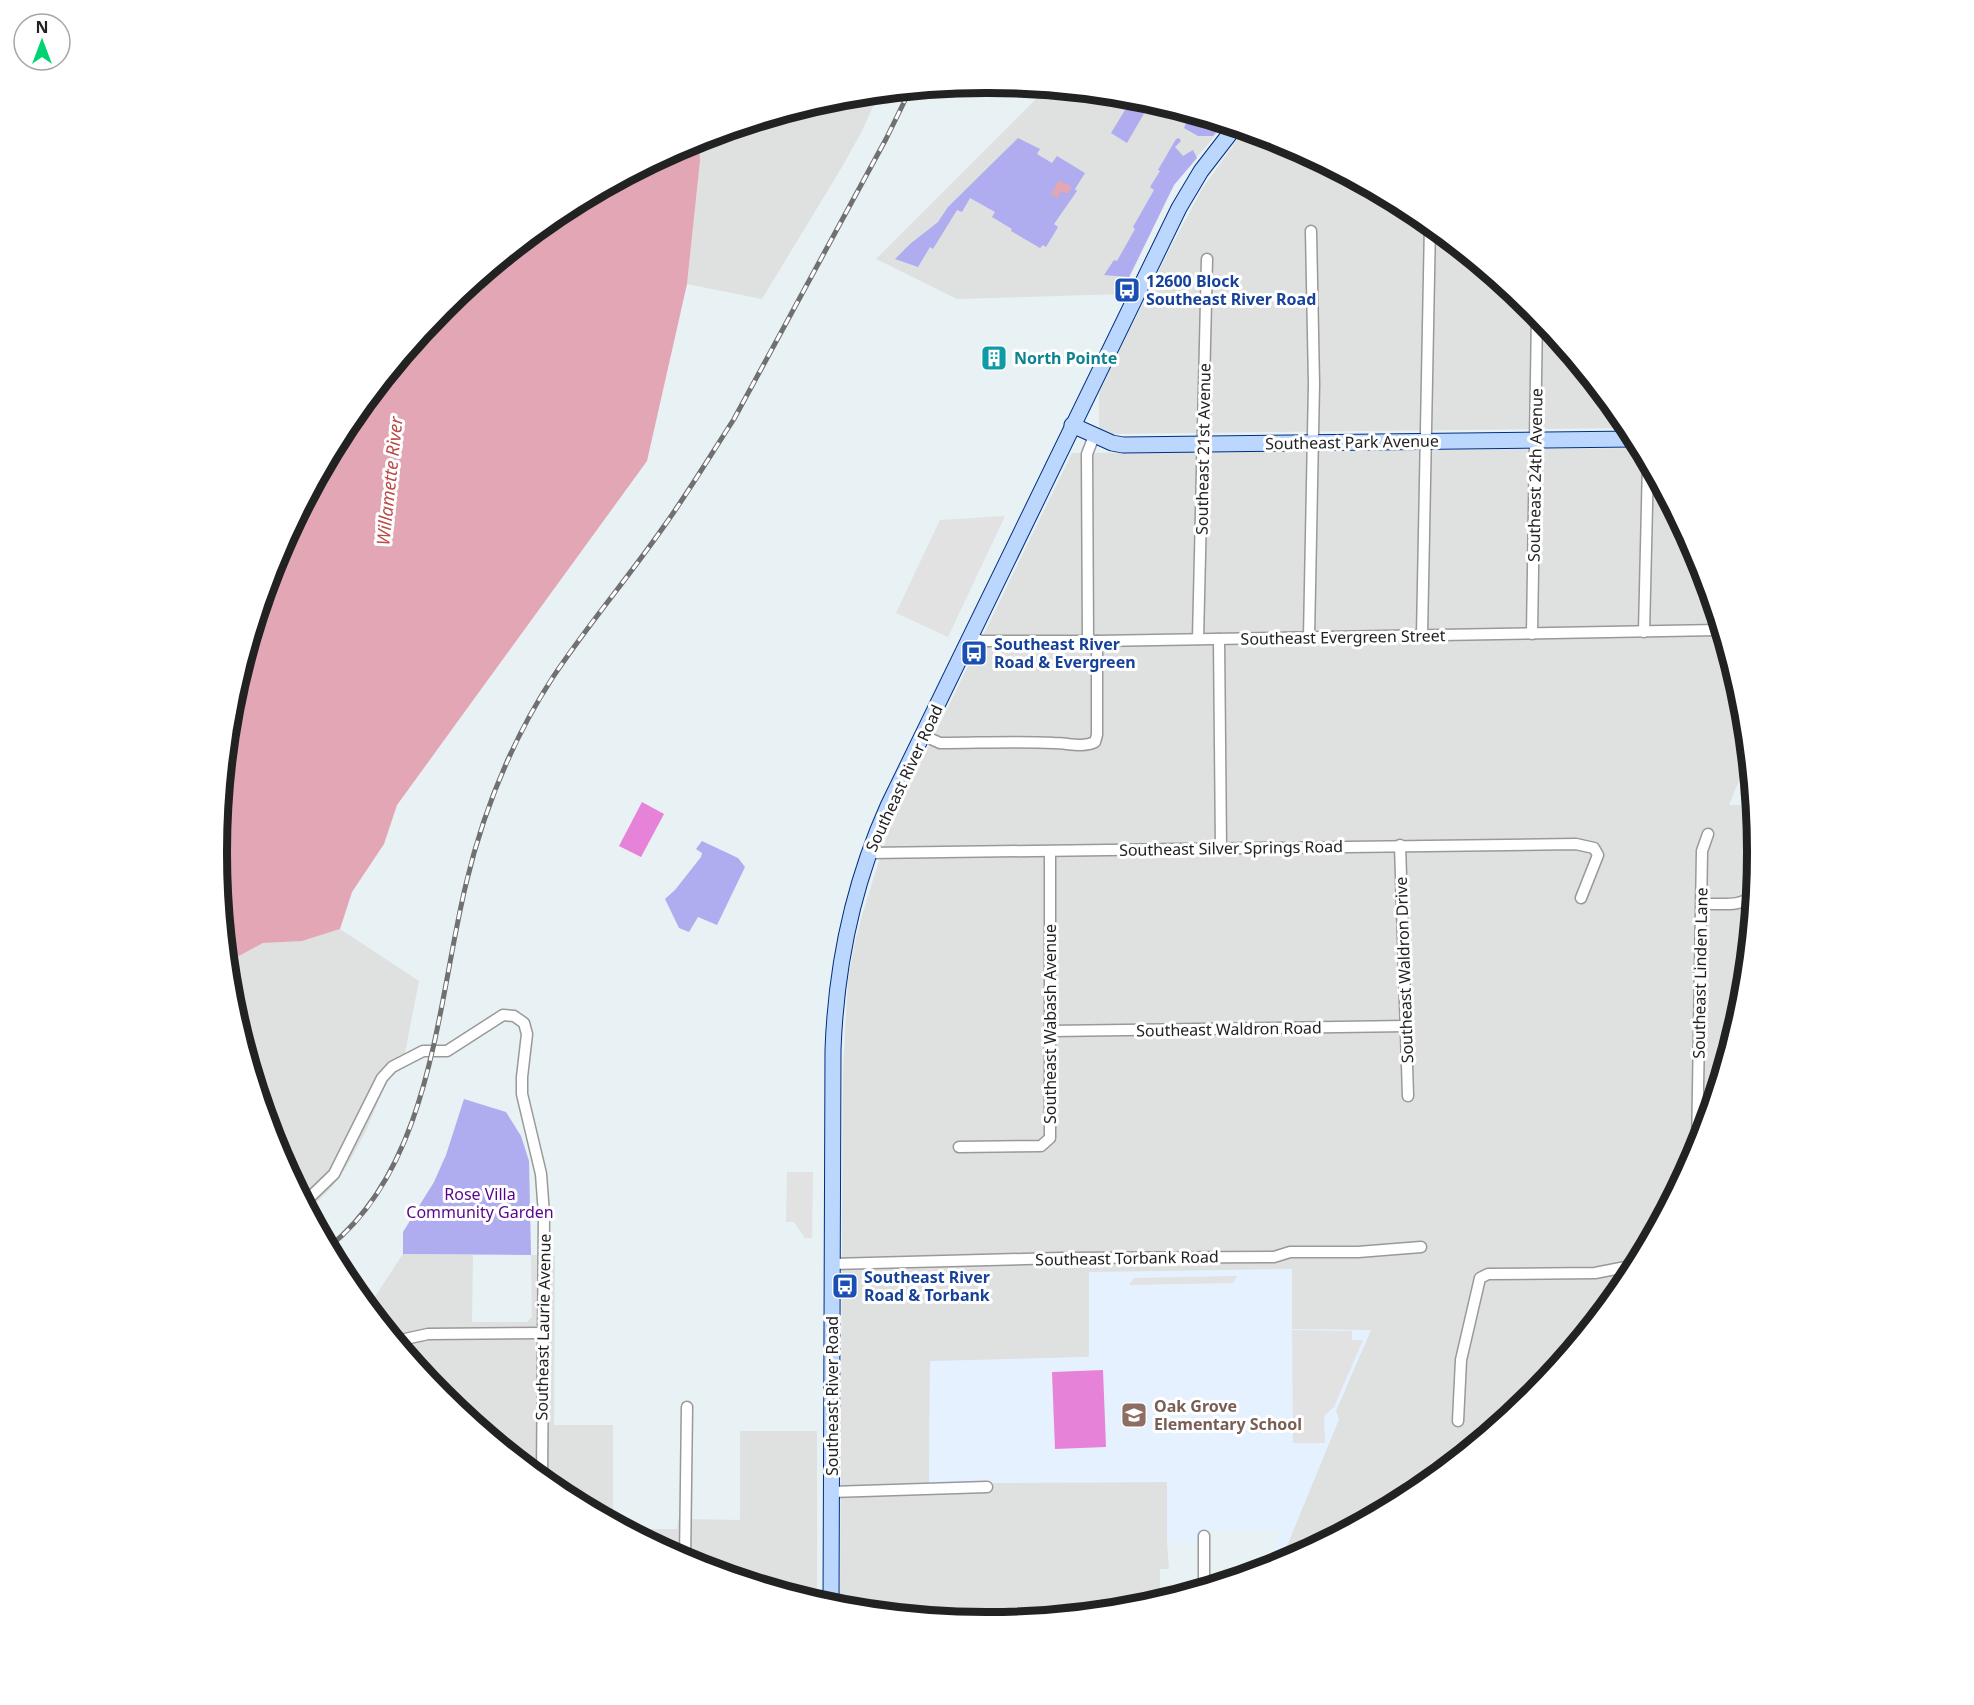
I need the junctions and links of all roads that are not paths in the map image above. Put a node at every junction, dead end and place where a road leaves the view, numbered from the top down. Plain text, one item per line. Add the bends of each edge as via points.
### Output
1 (1230, 133) edge
2 (1311, 231) dead end
3 (1430, 236) edge
4 (1207, 259) dead end
5 (1538, 330) edge
6 (1072, 425) junction
7 (1094, 436) junction
8 (1624, 439) edge
9 (1535, 440) junction
10 (1425, 441) junction
11 (1313, 442) junction
12 (1203, 444) junction
13 (1648, 478) edge
14 (1713, 630) edge
15 (1644, 632) junction
16 (1532, 634) junction
17 (970, 636) junction
18 (1422, 636) junction
19 (1309, 638) junction
20 (1198, 639) junction
21 (1219, 639) junction
22 (1093, 641) junction
23 (922, 735) junction
24 (1708, 834) dead end
25 (1400, 845) junction
26 (1221, 848) junction
27 (1050, 852) junction
28 (868, 853) junction
29 (1581, 898) dead end
30 (1745, 902) edge
31 (1702, 904) junction
32 (1407, 1026) junction
33 (1051, 1031) junction
34 (1408, 1096) dead end
35 (1698, 1120) edge
36 (959, 1146) dead end
37 (310, 1197) edge
38 (1421, 1246) dead end
39 (832, 1264) junction
40 (1623, 1268) edge
41 (543, 1333) junction
42 (408, 1343) edge
43 (687, 1407) dead end
44 (1458, 1421) dead end
45 (542, 1467) edge
46 (987, 1487) dead end
47 (831, 1492) junction
48 (1204, 1536) dead end
49 (685, 1549) edge
50 (1204, 1580) edge
51 (831, 1595) edge

1 - 6 street, Southeast River Road via 1184,198
2 - 11 street
3 - 10 street
4 - 12 street, Southeast 21st Avenue
5 - 9 street, Southeast 24th Avenue
6 - 7 street, Southeast Park Avenue
6 - 17 street, Southeast River Road
7 - 12 street, Southeast Park Avenue via 1123,446
7 - 22 street via 1088,454
8 - 9 street, Southeast Park Avenue
9 - 10 street, Southeast Park Avenue
9 - 16 street, Southeast 24th Avenue
10 - 11 street, Southeast Park Avenue
10 - 18 street
11 - 12 street, Southeast Park Avenue
11 - 19 street
12 - 20 street, Southeast 21st Avenue
13 - 15 street
14 - 15 street, Southeast Evergreen Street
15 - 16 street, Southeast Evergreen Street
16 - 18 street, Southeast Evergreen Street
17 - 22 street, Southeast Evergreen Street via 981,641
17 - 23 street, Southeast River Road
18 - 19 street, Southeast Evergreen Street
19 - 21 street, Southeast Evergreen Street
20 - 21 street, Southeast Evergreen Street
20 - 22 street, Southeast Evergreen Street
21 - 26 street
22 - 23 street via 1095,742 1079,746 940,743
23 - 28 street, Southeast River Road
24 - 31 street, Southeast Linden Lane via 1702,851
25 - 26 street, Southeast Silver Springs Road
25 - 29 street, Southeast Silver Springs Road via 1576,844 1594,848 1598,858
25 - 32 street, Southeast Waldron Drive
26 - 27 street, Southeast Silver Springs Road
27 - 28 street, Southeast Silver Springs Road
27 - 33 street, Southeast Wabash Avenue
28 - 39 street, Southeast River Road via 851,912 837,987
30 - 31 street
31 - 35 street, Southeast Linden Lane
32 - 33 street, Southeast Waldron Road
32 - 34 street, Southeast Waldron Drive
33 - 36 street, Southeast Wabash Avenue via 1050,1138 1041,1146
37 - 41 street, Southeast Laurie Avenue via 334,1173 382,1078 392,1067 423,1051 447,1051 495,1018 503,1014 514,1016 524,1023 527,1034 522,1094 542,1174
38 - 39 street, Southeast Torbank Road via 1358,1252 1290,1252 1274,1257
39 - 47 street, Southeast River Road
40 - 44 street via 1596,1273 1488,1274 1480,1278 1461,1360
41 - 42 street via 428,1334
41 - 45 street, Southeast Laurie Avenue
43 - 49 street
46 - 47 street
47 - 51 street, Southeast River Road
48 - 50 street

